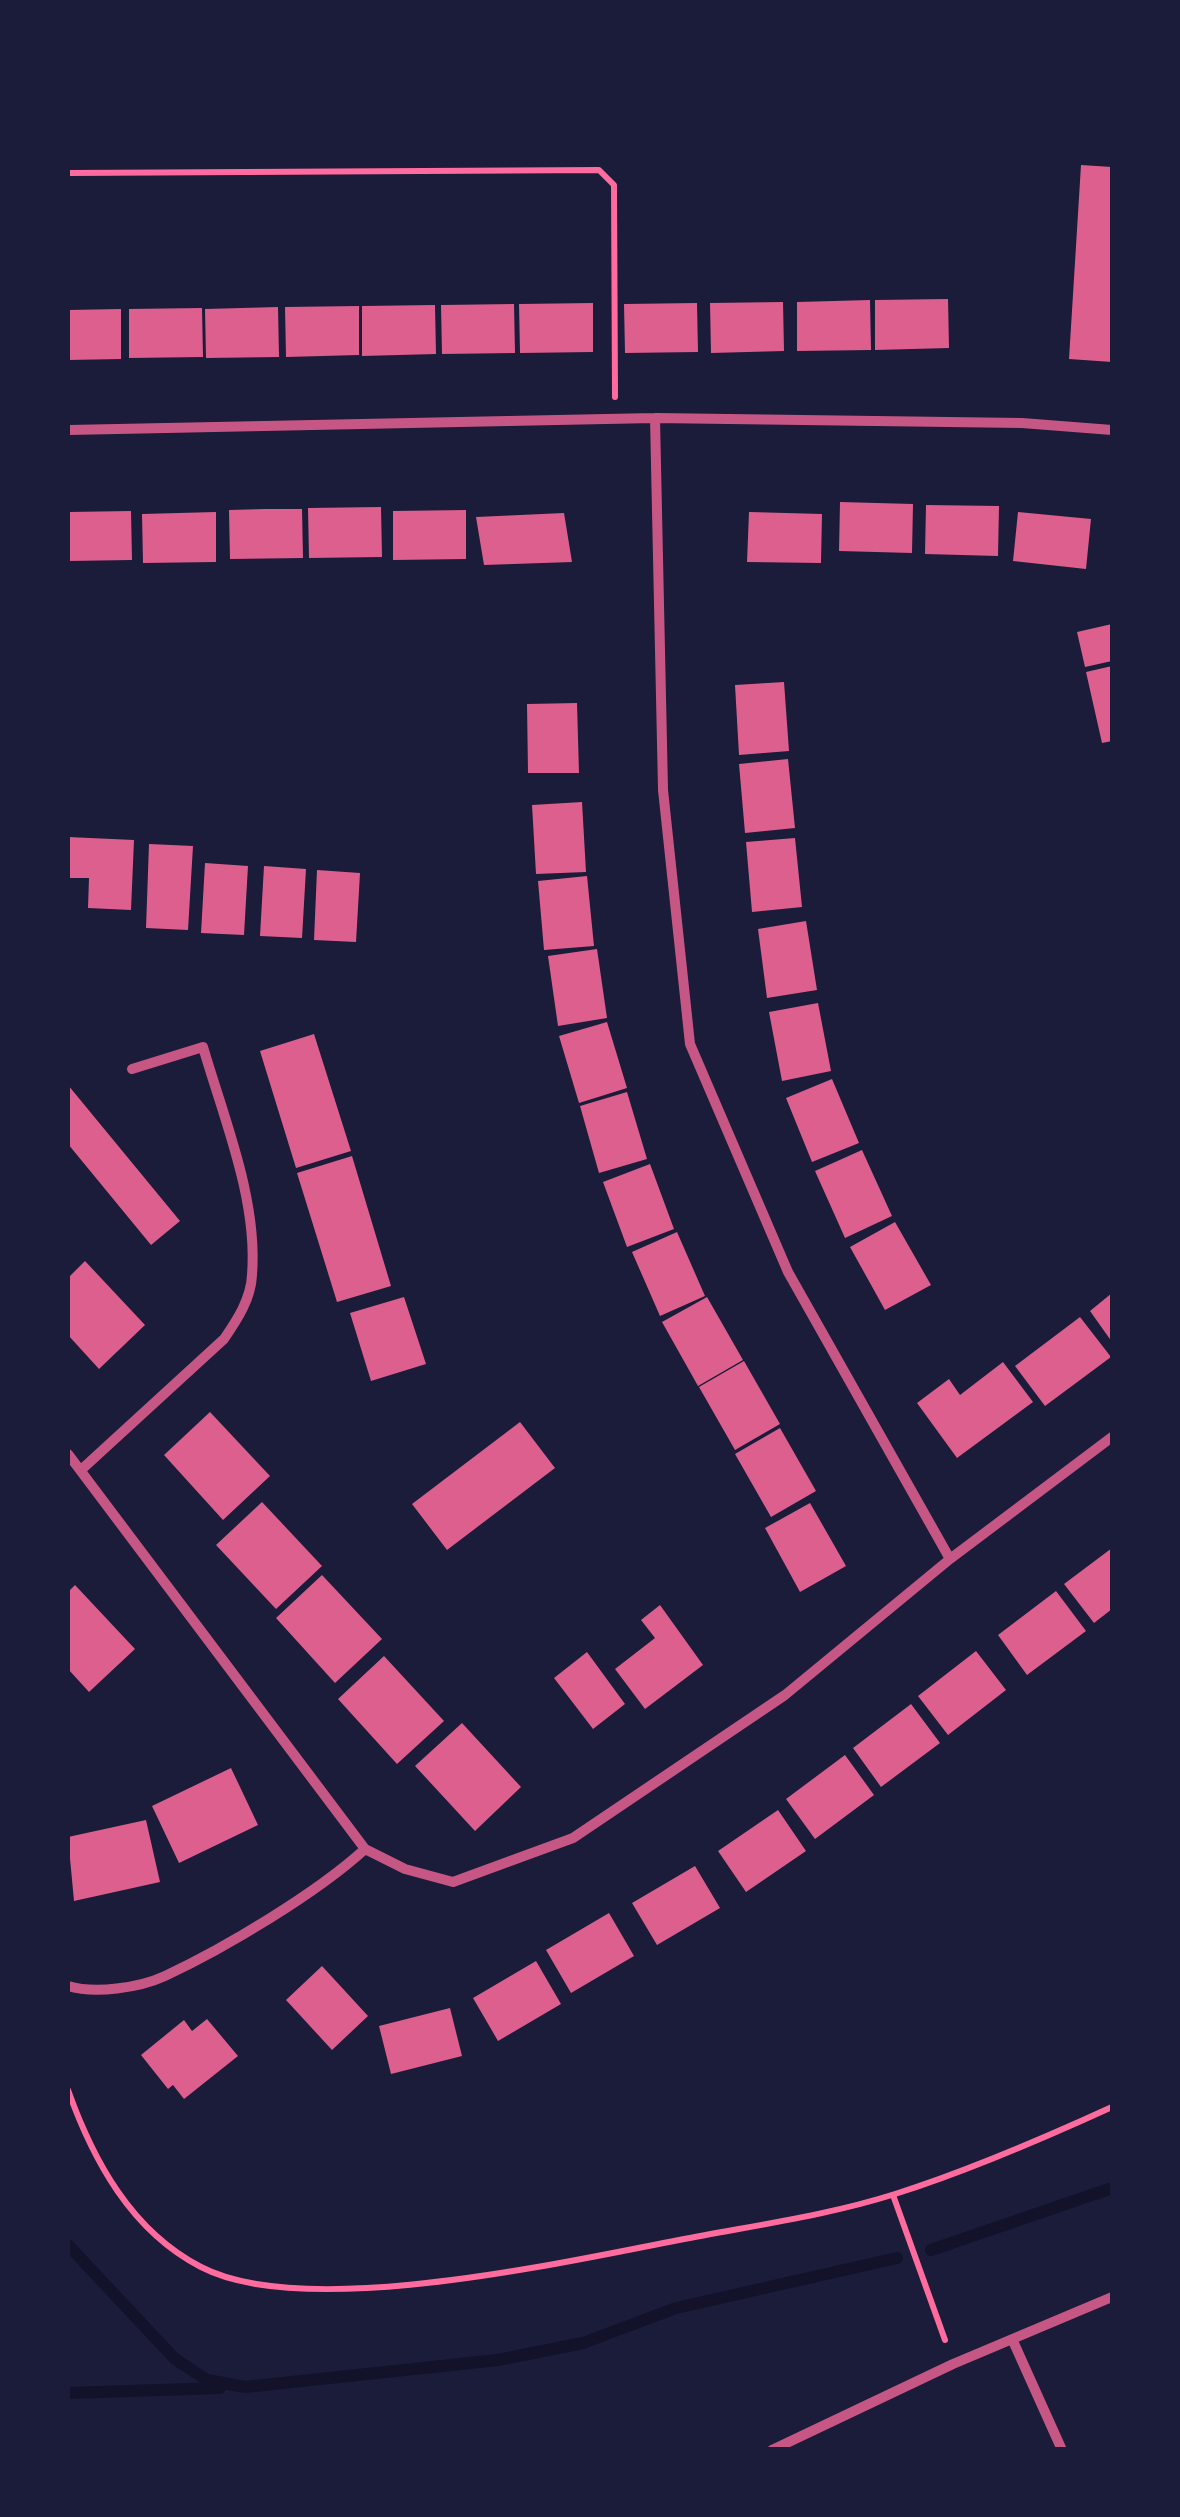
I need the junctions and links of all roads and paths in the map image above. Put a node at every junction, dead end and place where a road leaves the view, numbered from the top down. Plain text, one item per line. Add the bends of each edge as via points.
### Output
1 (68, 172) edge
2 (655, 418) junction
3 (615, 419) junction
4 (68, 430) edge
5 (1112, 430) edge
6 (132, 1070) dead end
7 (1112, 1437) edge
8 (68, 1454) edge
9 (81, 1470) junction
10 (950, 1559) junction
11 (365, 1849) junction
12 (68, 1986) edge
13 (68, 2090) edge
14 (1112, 2107) edge
15 (893, 2195) junction
16 (1112, 2297) edge
17 (1012, 2340) junction
18 (954, 2364) junction
19 (772, 2450) edge
20 (1062, 2450) edge

1 - 3 path via 599,170 614,185
2 - 3 street
2 - 5 street
2 - 10 street via 663,790 690,1044 788,1272
3 - 4 street
6 - 9 street via 203,1047 239,1172 252,1234 252,1279 224,1339
7 - 10 street
8 - 9 street
9 - 11 street
10 - 11 street via 785,1695 572,1838 454,1882 406,1870
11 - 12 street via 336,1876 162,1977 83,1990
13 - 15 path via 91,2151 136,2214 201,2268 242,2282 368,2288 437,2281
14 - 15 path
15 - 18 path
16 - 17 street
17 - 18 street
17 - 20 street
18 - 19 street

